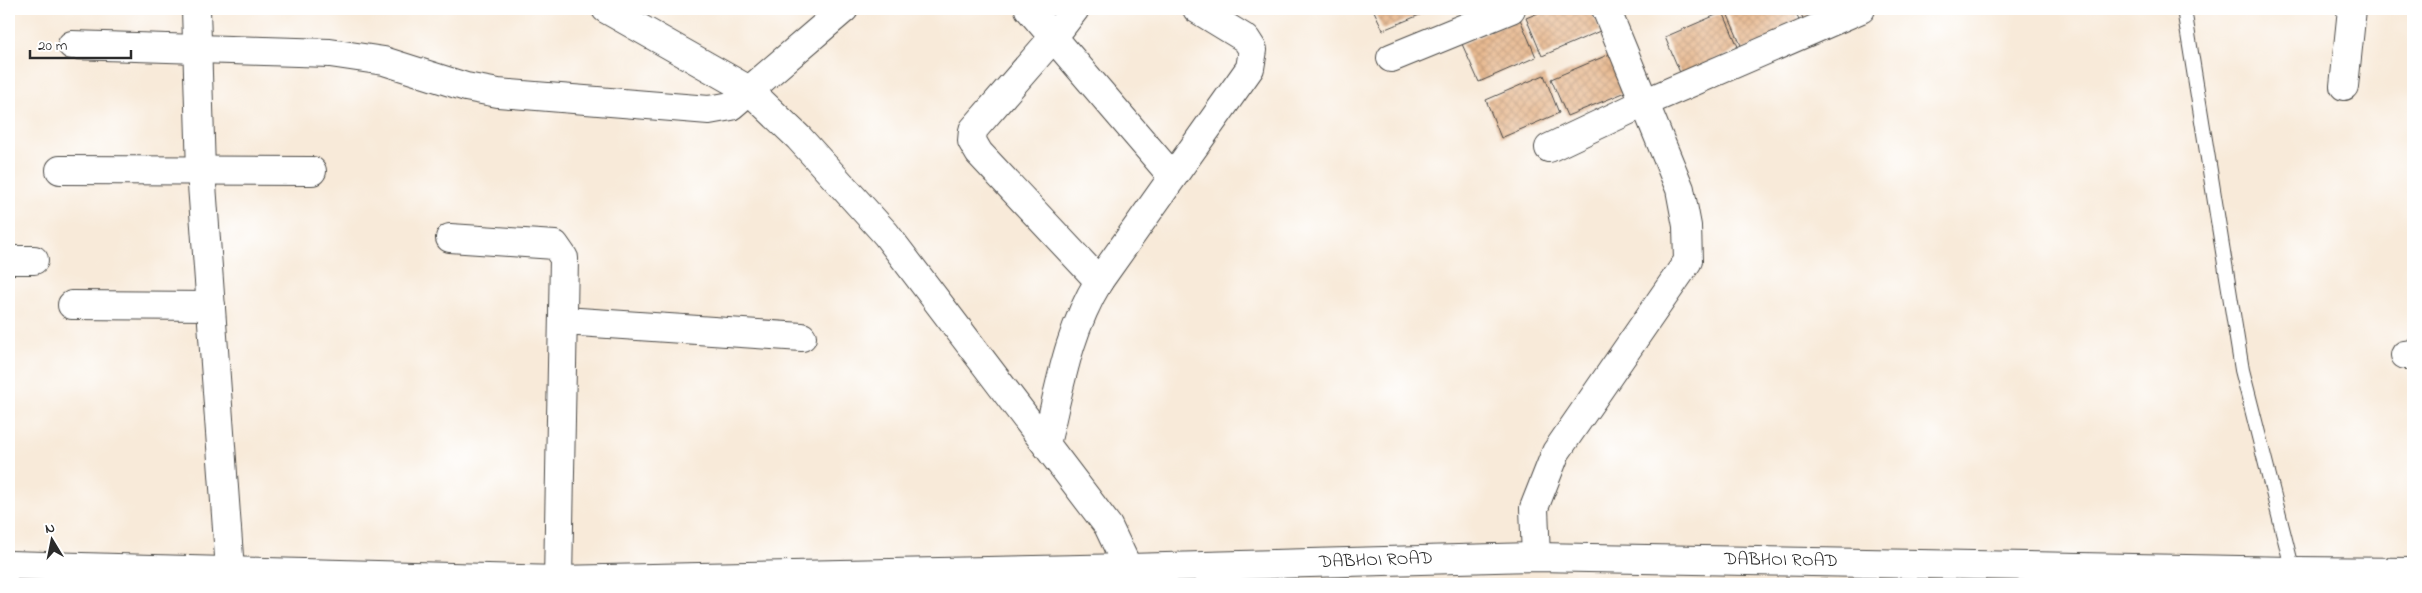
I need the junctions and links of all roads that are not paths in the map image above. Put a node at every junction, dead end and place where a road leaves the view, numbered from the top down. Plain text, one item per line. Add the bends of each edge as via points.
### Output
1 (196, 9) edge
2 (606, 9) edge
3 (844, 9) edge
4 (1028, 9) edge
5 (1075, 9) edge
6 (1197, 9) edge
7 (1511, 9) edge
8 (1606, 9) edge
9 (1861, 9) edge
10 (2184, 9) edge
11 (2352, 9) edge
12 (1052, 39) junction
13 (72, 45) dead end
14 (197, 49) junction
15 (1391, 58) dead end
16 (2344, 86) dead end
17 (749, 90) junction
18 (1644, 103) junction
19 (1549, 148) dead end
20 (60, 170) dead end
21 (201, 171) junction
22 (312, 171) dead end
23 (1172, 176) junction
24 (450, 238) dead end
25 (1099, 281) junction
26 (72, 304) dead end
27 (211, 306) junction
28 (564, 321) junction
29 (802, 336) dead end
30 (1046, 444) junction
31 (1536, 557) junction
32 (9, 565) edge
33 (2294, 571) junction
34 (2413, 572) edge
35 (1129, 576) edge
36 (230, 578) edge
37 (558, 580) junction

1 - 14 street
2 - 17 street
3 - 17 street
4 - 12 street
5 - 12 street
6 - 23 street via 1246,39 1253,50 1250,68
7 - 15 street
8 - 18 street
9 - 18 street
10 - 33 lane via 2242,370
11 - 16 street
12 - 23 street
12 - 25 street via 973,130 972,141 979,153
13 - 14 street
14 - 17 street via 330,53 384,61 466,87 498,93 709,110 731,106
14 - 21 street
17 - 30 street via 799,138 886,234
18 - 19 street
18 - 31 street via 1680,189 1687,226 1688,261 1556,452 1534,508
20 - 21 street
21 - 22 street
21 - 27 street
23 - 25 street
24 - 28 street via 555,245 564,258
25 - 30 street via 1083,307 1071,339
26 - 27 street
27 - 36 street
28 - 29 street
28 - 37 street
30 - 35 street via 1108,526
31 - 33 street, DABHOI ROAD
31 - 35 street, DABHOI ROAD
32 - 36 street, DABHOI ROAD
33 - 34 street, DABHOI ROAD
35 - 37 street, DABHOI ROAD
36 - 37 street, DABHOI ROAD

